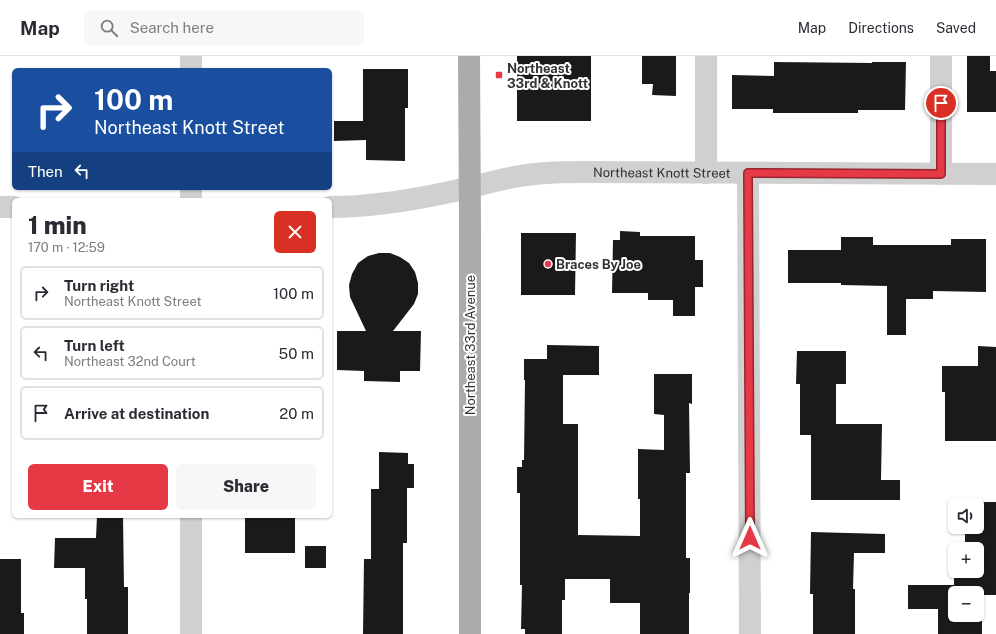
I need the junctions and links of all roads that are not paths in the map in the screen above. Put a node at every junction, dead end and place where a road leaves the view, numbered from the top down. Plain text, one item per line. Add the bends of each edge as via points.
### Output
1 (191, 56) edge
2 (469, 56) edge
3 (706, 56) edge
4 (941, 56) edge
5 (191, 68) edge
6 (706, 173) junction
7 (748, 173) junction
8 (941, 174) junction
9 (996, 174) edge
10 (470, 187) junction
11 (0, 207) edge
12 (12, 207) edge
13 (332, 207) edge
14 (191, 518) edge
15 (191, 634) edge
16 (470, 634) edge
17 (750, 634) edge

1 - 5 street
2 - 10 main road, Northeast 33rd Avenue
3 - 6 street
4 - 8 street
6 - 7 street, Northeast Knott Street
6 - 10 street, Northeast Knott Street via 542,173
7 - 8 street, Northeast Knott Street
7 - 17 street
8 - 9 street, Northeast Knott Street
10 - 13 street, Northeast Knott Street via 396,202
10 - 16 main road, Northeast 33rd Avenue
11 - 12 street
14 - 15 street

